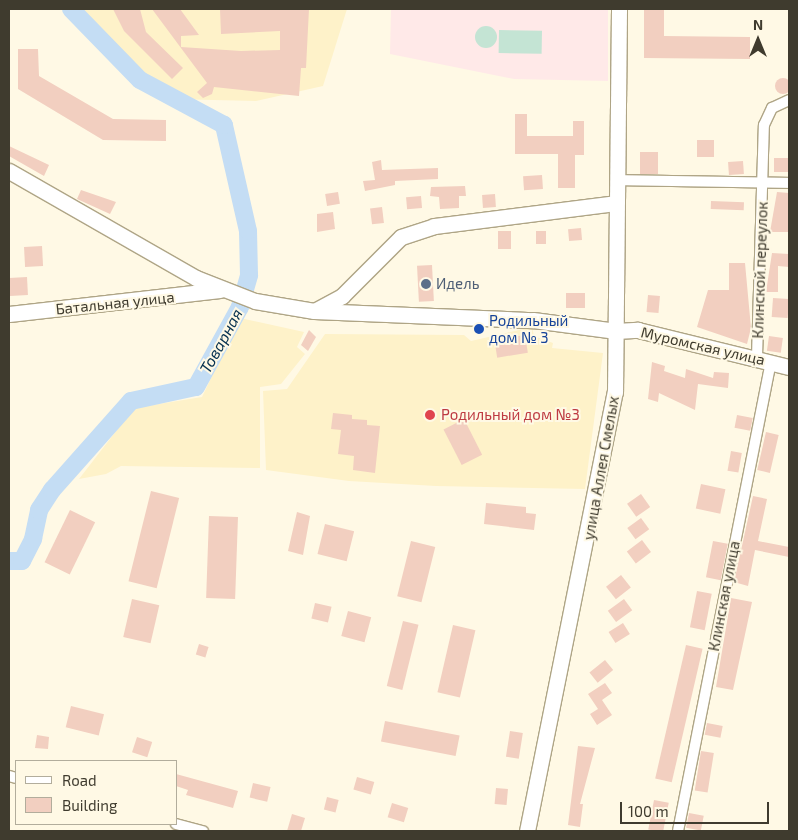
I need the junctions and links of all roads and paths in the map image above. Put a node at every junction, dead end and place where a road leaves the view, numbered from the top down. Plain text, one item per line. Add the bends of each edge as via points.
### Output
1 (619, 9) edge
2 (789, 100) edge
3 (9, 172) edge
4 (616, 180) junction
5 (762, 183) junction
6 (789, 183) edge
7 (616, 203) junction
8 (179, 268) junction
9 (224, 291) junction
10 (342, 296) junction
11 (170, 298) junction
12 (314, 311) junction
13 (352, 312) junction
14 (9, 314) edge
15 (616, 331) junction
16 (764, 360) junction
17 (789, 367) edge
18 (178, 825) edge
19 (203, 831) edge
20 (527, 831) edge
21 (678, 831) edge

1 - 4 main road, улица Аллея Смелых
2 - 5 street, Клинской переулок via 772,108 764,125
3 - 8 main road
4 - 5 street, Клинской переулок
4 - 7 main road, улица Аллея Смелых
5 - 6 street, Клинской переулок
5 - 16 street, Клинской переулок
7 - 10 main road via 434,226 401,237
7 - 15 main road, улица Аллея Смелых
8 - 9 main road
8 - 11 main road via 178,289
9 - 11 main road, Батальная улица
9 - 12 main road, Муромская улица via 254,301
10 - 12 main road
10 - 13 main road via 344,307
11 - 14 main road, Батальная улица
12 - 13 main road, Муромская улица
13 - 15 main road, Муромская улица via 534,320
15 - 16 main road, Муромская улица via 638,330
15 - 20 main road, улица Аллея Смелых via 611,424
16 - 17 main road, Муромская улица
16 - 21 street, Клинская улица
18 - 19 street

